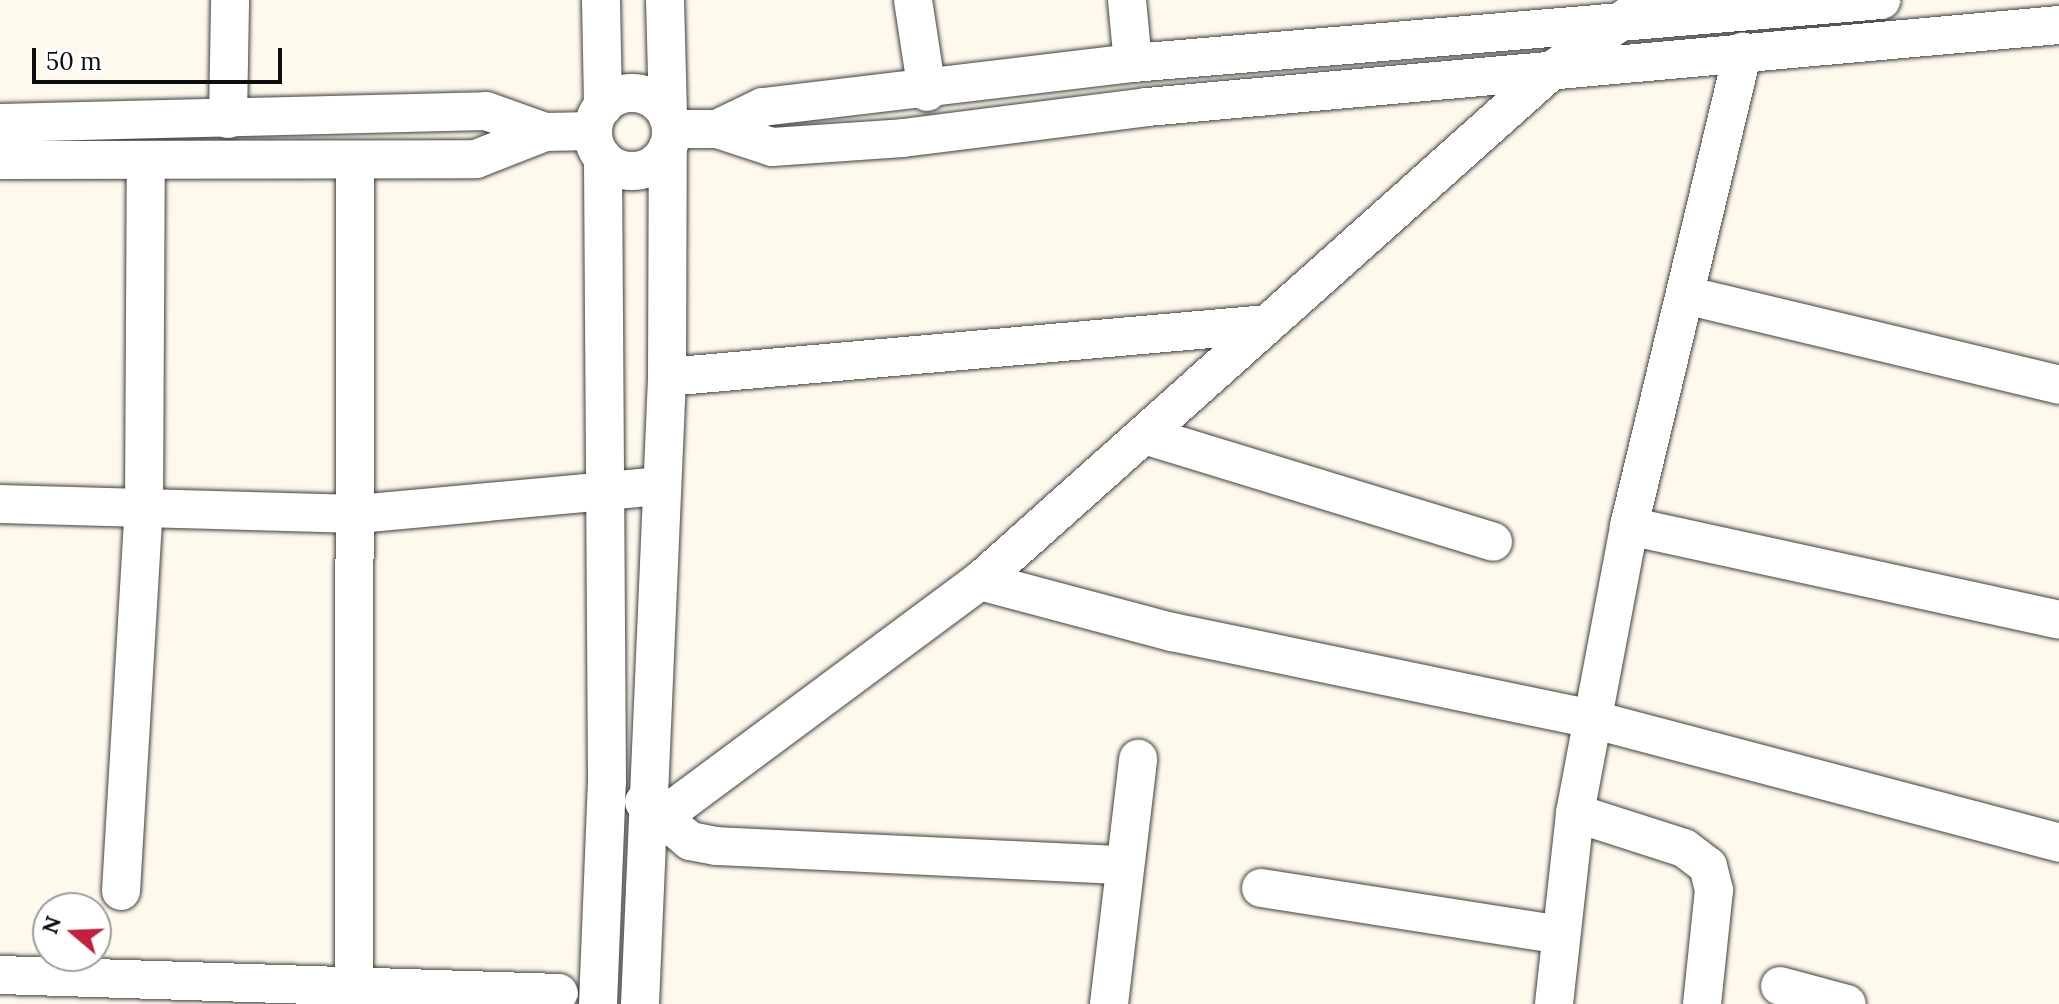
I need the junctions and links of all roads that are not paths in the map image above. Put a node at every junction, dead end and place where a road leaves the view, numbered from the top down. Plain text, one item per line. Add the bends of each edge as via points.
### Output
1 (230, 0) edge
2 (601, 0) edge
3 (665, 0) edge
4 (913, 0) edge
5 (1127, 0) edge
6 (1881, 0) edge
7 (1640, 11) edge
8 (2059, 25) edge
9 (1743, 52) junction
10 (1133, 63) junction
11 (1551, 71) junction
12 (927, 92) junction
13 (228, 119) junction
14 (0, 123) edge
15 (717, 129) junction
16 (669, 131) junction
17 (545, 132) junction
18 (600, 132) junction
19 (0, 160) edge
20 (146, 160) junction
21 (355, 160) junction
22 (1685, 295) junction
23 (1267, 324) junction
24 (667, 377) junction
25 (2059, 385) edge
26 (1144, 435) junction
27 (662, 486) junction
28 (603, 491) junction
29 (0, 504) edge
30 (144, 508) junction
31 (358, 514) junction
32 (1629, 526) junction
33 (1493, 542) dead end
34 (980, 581) junction
35 (2059, 620) edge
36 (1591, 719) junction
37 (1138, 759) dead end
38 (607, 781) junction
39 (658, 810) junction
40 (1575, 813) junction
41 (2059, 843) edge
42 (1121, 865) junction
43 (1261, 888) dead end
44 (121, 891) dead end
45 (643, 932) junction
46 (1560, 935) junction
47 (601, 963) junction
48 (0, 975) edge
49 (354, 986) junction
50 (1780, 986) dead end
51 (252, 994) edge
52 (553, 998) edge
53 (598, 1004) edge
54 (640, 1004) edge
55 (1109, 1004) edge
56 (1554, 1004) edge
57 (1702, 1004) edge
58 (1847, 1004) edge

1 - 13 street
2 - 18 street
3 - 16 street
4 - 12 street
5 - 10 street
6 - 7 street
7 - 10 street
7 - 11 street
8 - 9 street
9 - 11 street
9 - 22 street
10 - 12 street
11 - 15 street via 903,138 772,147
11 - 23 street
12 - 15 street via 763,107
13 - 14 street
13 - 17 street via 486,111
15 - 16 street
16 - 18 street via 638,94
16 - 18 street via 639,171
16 - 24 street
17 - 18 street
17 - 21 street via 492,158
18 - 28 street
19 - 20 street
20 - 21 street
20 - 30 street
21 - 31 street
22 - 25 street
22 - 32 street
23 - 24 street
23 - 26 street
24 - 27 street
26 - 33 street
26 - 34 street
27 - 28 street
27 - 39 street
28 - 31 street
28 - 38 street
29 - 30 street
30 - 31 street
30 - 44 street
31 - 49 street
32 - 35 street
32 - 36 street
34 - 36 street via 1172,632
34 - 39 street
36 - 40 street
36 - 41 street
37 - 42 street
38 - 39 street
38 - 47 street
39 - 42 street via 690,841 716,846
39 - 45 street
40 - 46 street
40 - 57 street via 1684,848 1708,866 1714,890
42 - 55 street
43 - 46 street
45 - 47 street
45 - 54 street
46 - 56 street
47 - 52 street
47 - 53 street
48 - 51 street
49 - 51 street
49 - 52 street
50 - 58 street

